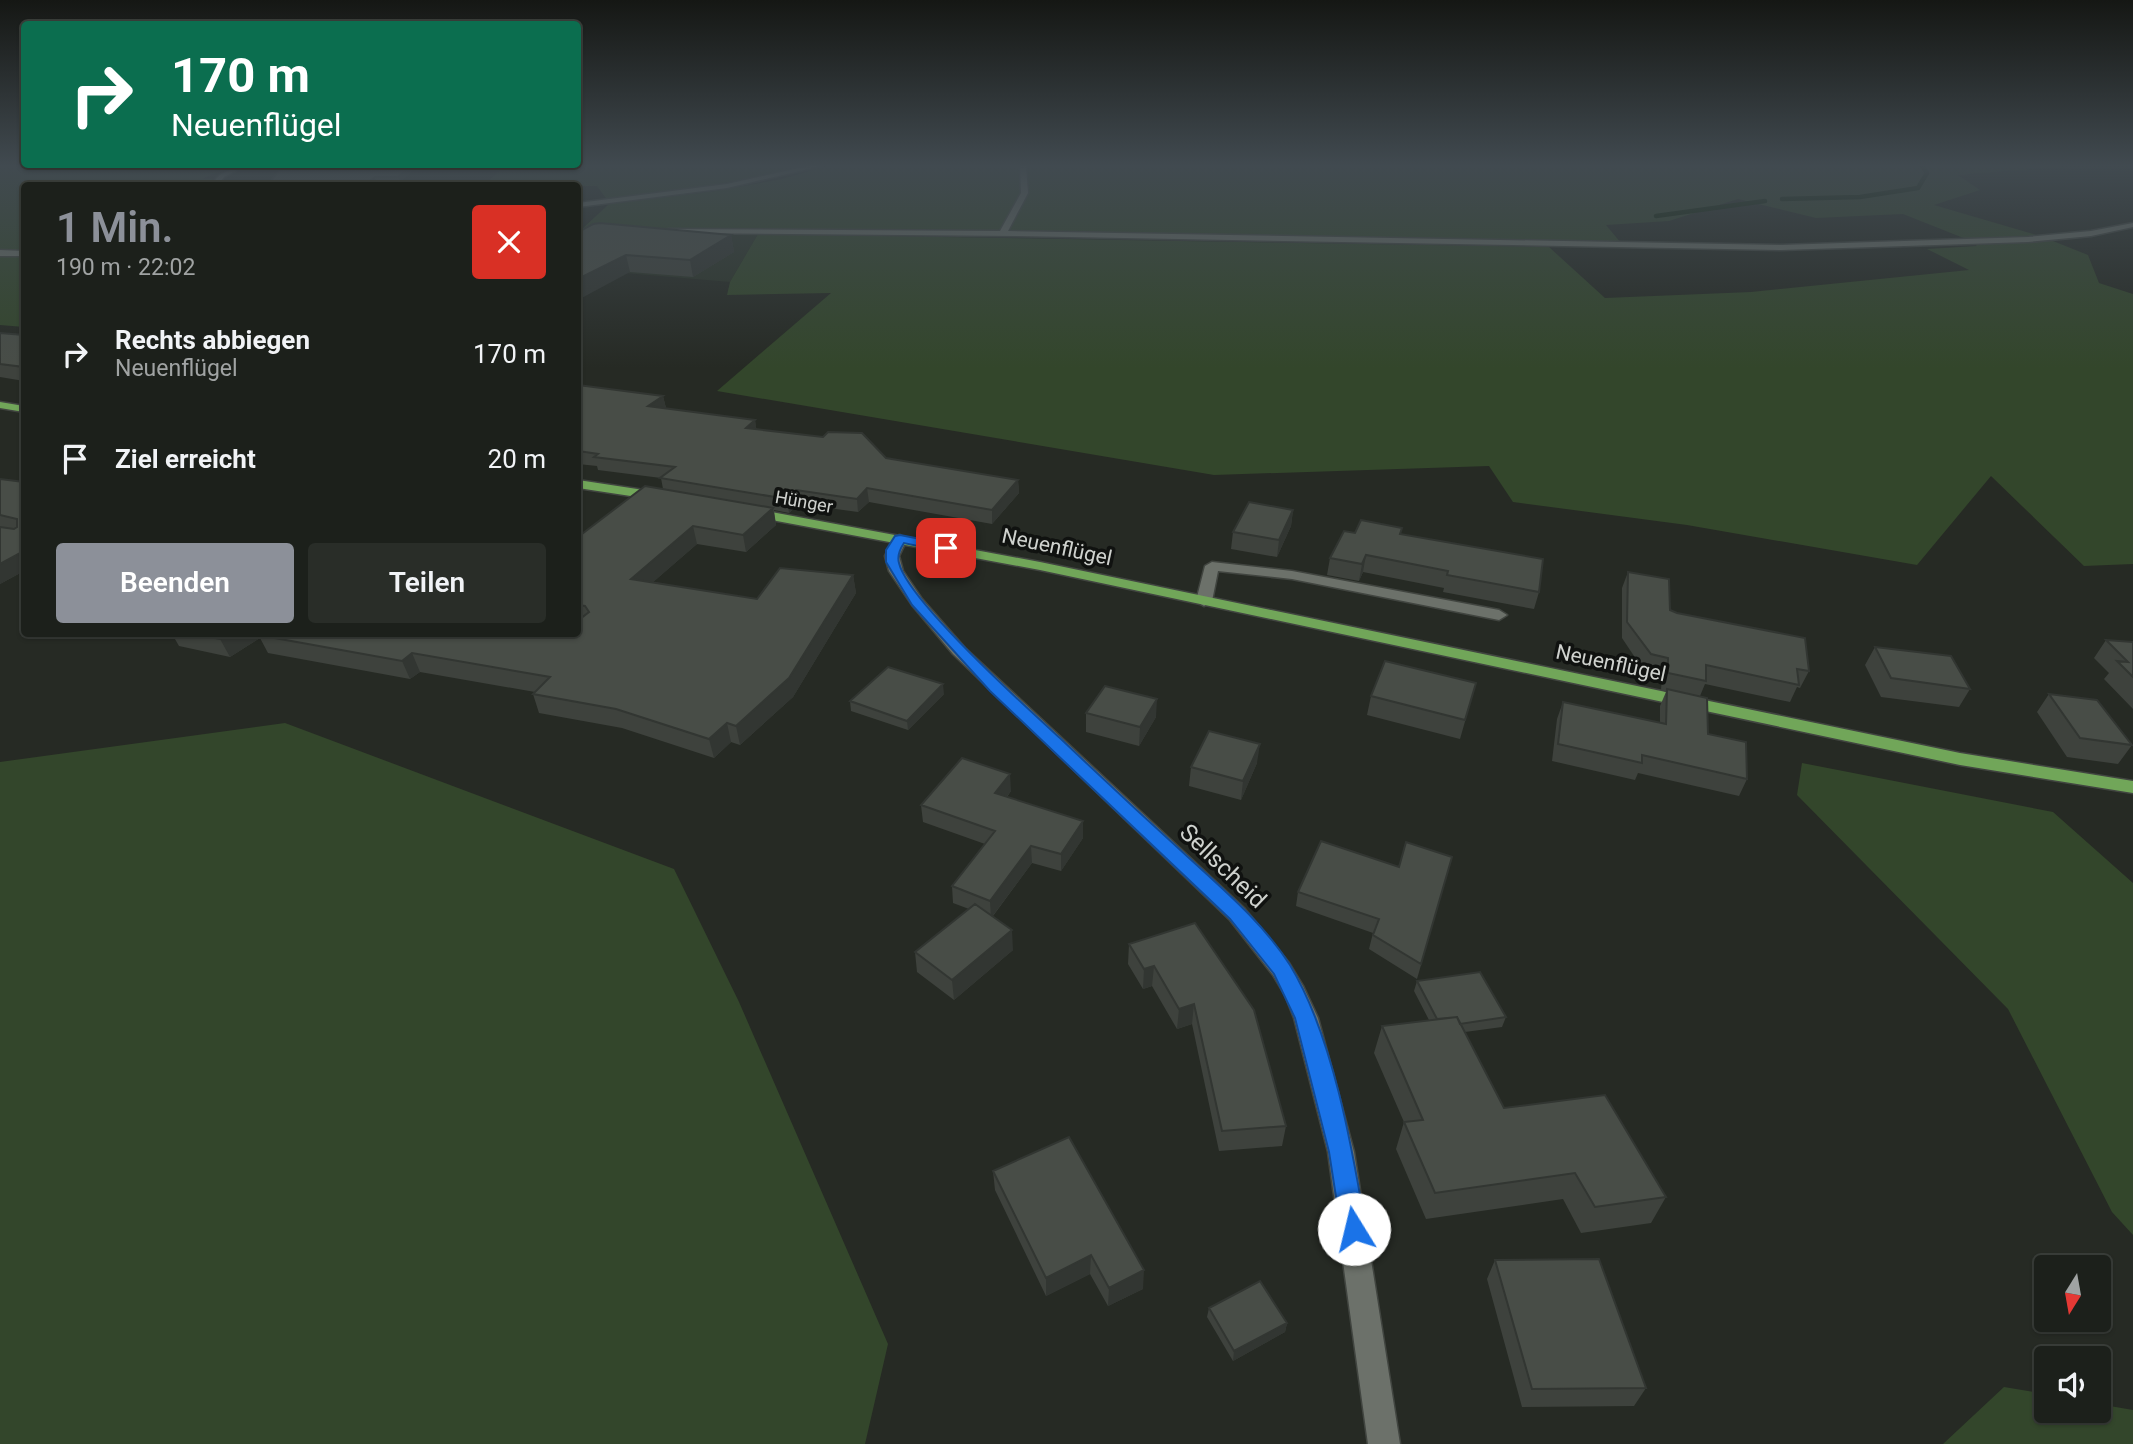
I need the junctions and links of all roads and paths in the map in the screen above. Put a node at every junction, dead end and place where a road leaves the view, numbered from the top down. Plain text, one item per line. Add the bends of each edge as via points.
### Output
1 (897, 233) edge
2 (2090, 233) edge
3 (1002, 234) joint
4 (0, 253) edge
5 (21, 254) edge
6 (1, 406) edge
7 (21, 409) edge
8 (581, 484) edge
9 (676, 499) edge
10 (738, 509) edge
11 (900, 538) junction
12 (1204, 601) junction
13 (1499, 615) dead end
14 (2133, 787) edge
15 (1384, 1444) edge

1 - 3 street
2 - 3 street via 1926,245 1663,247
4 - 5 street
6 - 7 main road
8 - 9 main road
10 - 11 main road, Hünger
11 - 12 main road, Neuenflügel
11 - 15 street, Sellscheid via 892,556 896,571 937,625 996,688 1237,914 1295,992 1341,1152
12 - 13 street via 1212,566 1292,575
12 - 14 main road, Neuenflügel via 1947,757

